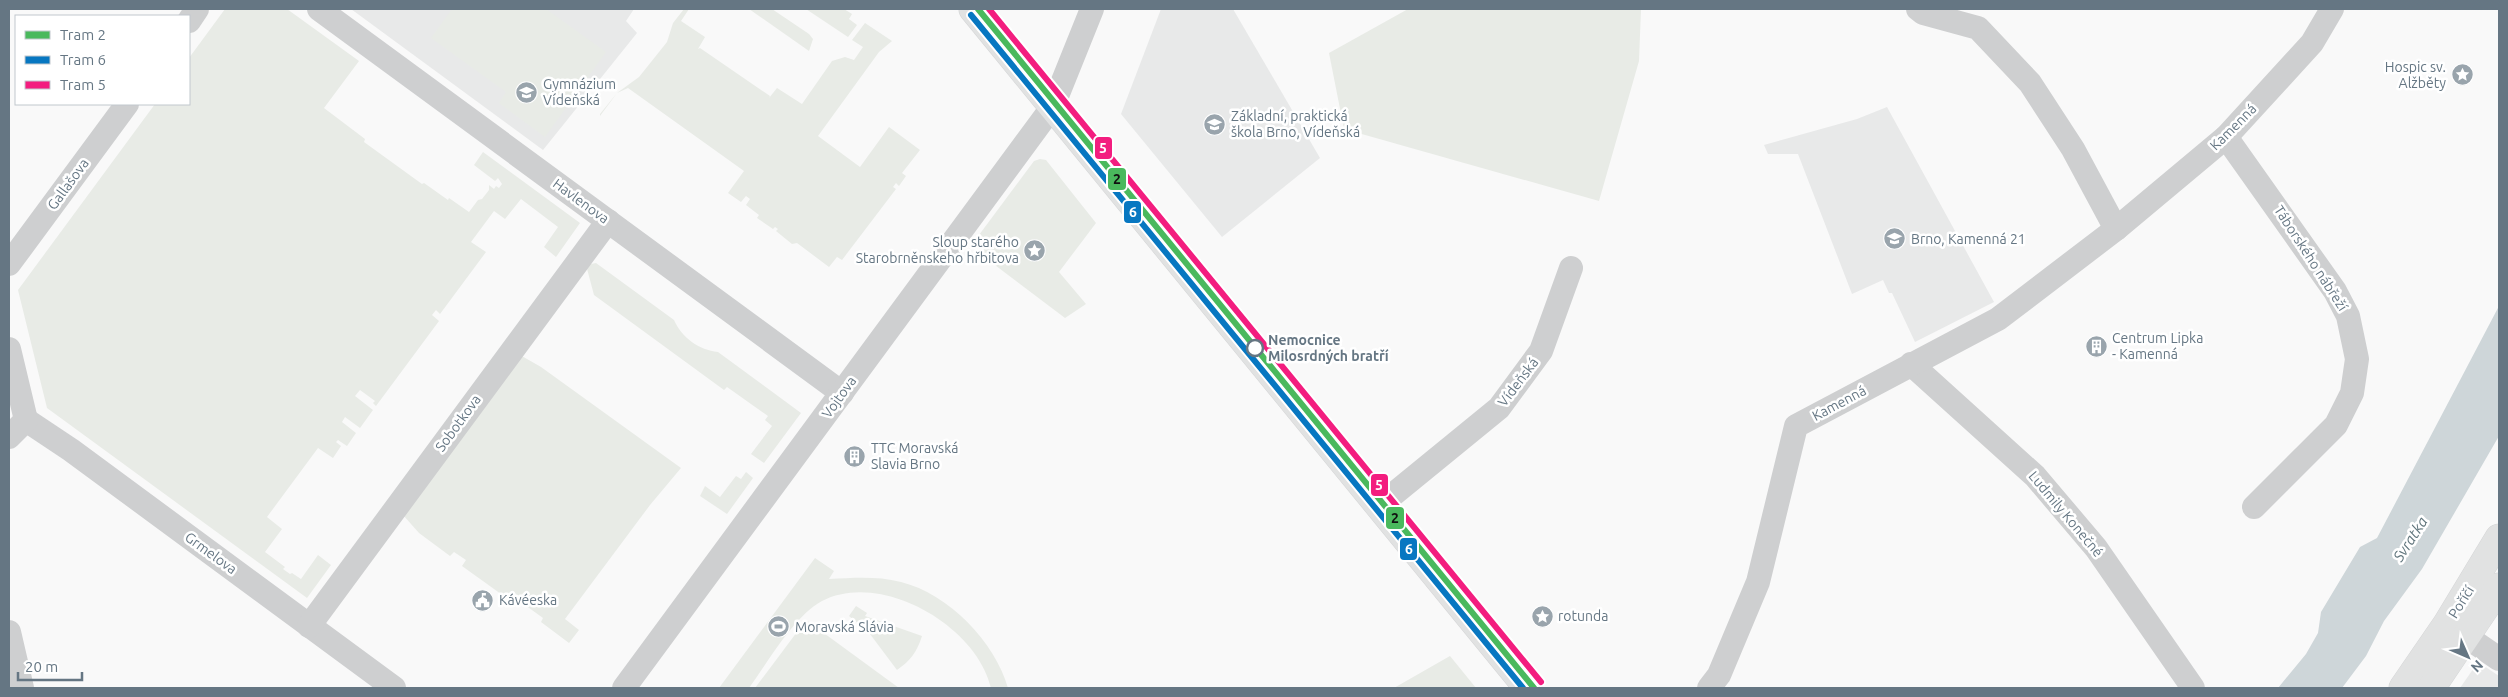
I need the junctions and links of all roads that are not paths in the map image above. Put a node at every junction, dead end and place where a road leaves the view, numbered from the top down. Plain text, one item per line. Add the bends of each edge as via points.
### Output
1 (198, 9) edge
2 (319, 9) edge
3 (974, 9) edge
4 (1092, 9) edge
5 (1918, 9) edge
6 (2332, 9) edge
7 (190, 19) edge
8 (126, 105) edge
9 (1053, 106) junction
10 (2226, 137) junction
11 (608, 221) junction
12 (2116, 229) junction
13 (9, 264) edge
14 (1571, 268) dead end
15 (9, 349) edge
16 (1911, 364) junction
17 (842, 393) junction
18 (26, 420) junction
19 (9, 437) edge
20 (1379, 506) junction
21 (2254, 507) dead end
22 (2499, 538) edge
23 (2498, 598) edge
24 (309, 626) junction
25 (9, 632) edge
26 (2467, 637) junction
27 (2499, 659) edge
28 (22, 688) edge
29 (394, 688) edge
30 (624, 688) edge
31 (1528, 688) edge
32 (1709, 688) edge
33 (2193, 688) edge
34 (2403, 688) edge
35 (2431, 688) edge

1 - 7 street
2 - 11 street, Havlenova
3 - 9 main road
4 - 9 street, Vojtova
5 - 12 street via 1978,28 2030,83 2073,149
6 - 10 street, Kamenná via 2312,43
8 - 13 street, Gallašova
9 - 17 street, Vojtova
9 - 20 main road
10 - 12 street, Kamenná
10 - 21 street, Táborského nábřeží via 2335,291 2348,316 2357,359 2352,393 2336,425
11 - 17 street, Havlenova
11 - 24 street, Sobotkova
12 - 16 street, Kamenná via 1998,319
14 - 20 street, Vídeňská via 1541,351 1498,408
15 - 18 street
16 - 32 street, Kamenná via 1796,426 1758,582 1719,675
16 - 33 street, Ludmily Konečné via 2035,476 2096,548
17 - 30 street, Vojtova
18 - 19 street
18 - 24 street, Grmelova
20 - 31 main road
22 - 34 main road, Poříčí via 2447,624
23 - 26 main road, Poříčí
24 - 29 street, Grmelova
25 - 28 street
26 - 27 street
26 - 35 main road, Poříčí

